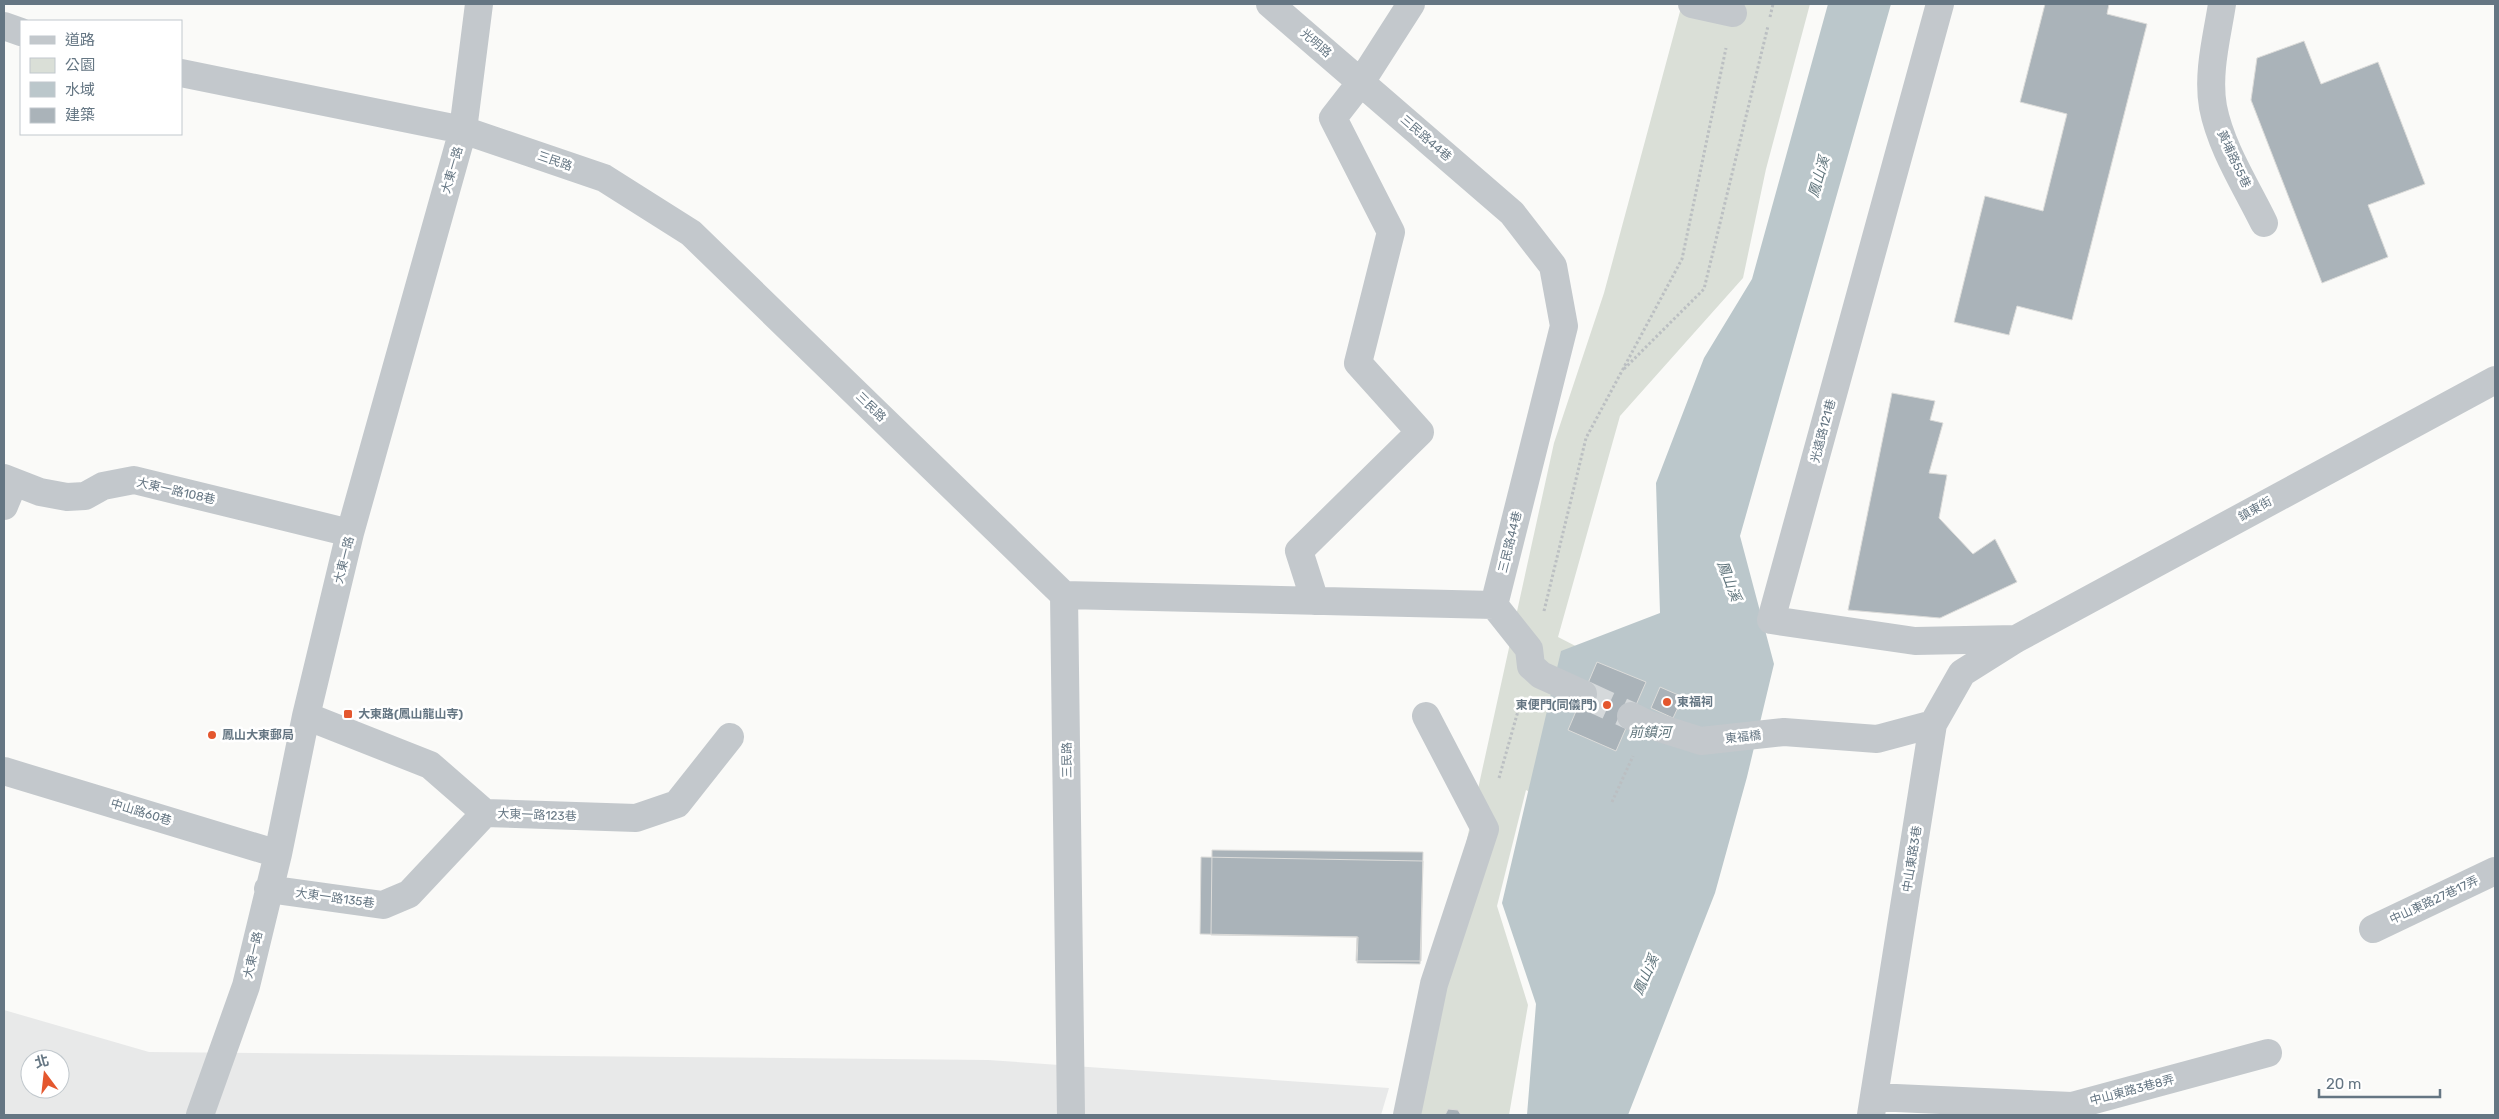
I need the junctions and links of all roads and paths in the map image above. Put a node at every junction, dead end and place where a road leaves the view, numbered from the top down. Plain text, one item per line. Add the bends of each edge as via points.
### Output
1 (479, 4) edge
2 (1270, 4) edge
3 (1411, 4) edge
4 (1692, 4) edge
5 (1773, 4) edge
6 (1940, 4) edge
7 (2222, 4) edge
8 (1733, 13) joint
9 (4, 26) edge
10 (20, 32) edge
11 (182, 73) edge
12 (1361, 82) junction
13 (464, 130) junction
14 (2264, 223) dead end
15 (1622, 371) junction
16 (2495, 380) edge
17 (7, 489) edge
18 (350, 533) junction
19 (1064, 595) junction
20 (1315, 601) junction
21 (1494, 605) junction
22 (2016, 639) junction
23 (1536, 670) junction
24 (1583, 694) tunnel mouth
25 (306, 716) junction
26 (1426, 716) dead end
27 (1639, 720) joint
28 (1933, 724) junction
29 (730, 737) dead end
30 (4, 771) edge
31 (1612, 802) dead end
32 (485, 813) junction
33 (1485, 829) junction
34 (278, 854) junction
35 (2495, 871) edge
36 (268, 889) junction
37 (2372, 929) dead end
38 (2268, 1053) dead end
39 (1872, 1106) edge
40 (200, 1115) edge
41 (1071, 1115) edge
42 (1408, 1115) edge

1 - 13 street, 大東一路
2 - 12 street, 光明路
3 - 12 street
4 - 8 street
5 - 15 path via 1704,289
6 - 22 street, 光遠路121巷 via 1771,620 1915,642
7 - 14 street, 黃埔路55巷 via 2212,72 2213,106 2222,139
8 - 15 path via 1682,259
9 - 10 street
11 - 13 street, 三民路
12 - 20 street via 1333,118 1391,232 1358,364 1420,432 1299,551
12 - 21 street, 三民路44巷 via 1512,213 1553,266 1564,326
13 - 18 street, 大東一路
13 - 19 street, 三民路 via 604,178 691,233
15 - 23 path via 1586,438
16 - 22 street, 鎮東街
17 - 18 street, 大東一路108巷 via 67,497 85,496 103,486 134,480
18 - 25 street, 大東一路
19 - 20 street
19 - 41 street, 三民路
20 - 21 street
21 - 23 street via 1529,649
22 - 28 street, 中山東路3巷 via 1962,673
23 - 24 street
23 - 33 path
25 - 32 street, 大東一路123巷 via 430,765
25 - 34 street, 大東一路
26 - 33 street
27 - 28 street, 東福橋 via 1701,741 1784,732 1877,739
27 - 31 path
28 - 39 street, 中山東路3巷
29 - 32 street, 大東一路123巷 via 677,804 636,818
30 - 34 street, 中山路60巷
32 - 36 street, 大東一路135巷 via 409,894 383,905
33 - 42 street via 1434,984
34 - 36 street, 大東一路
35 - 37 street, 中山東路27巷17弄
36 - 40 street, 大東一路 via 246,986
38 - 39 street, 中山東路3巷8弄 via 2072,1106

